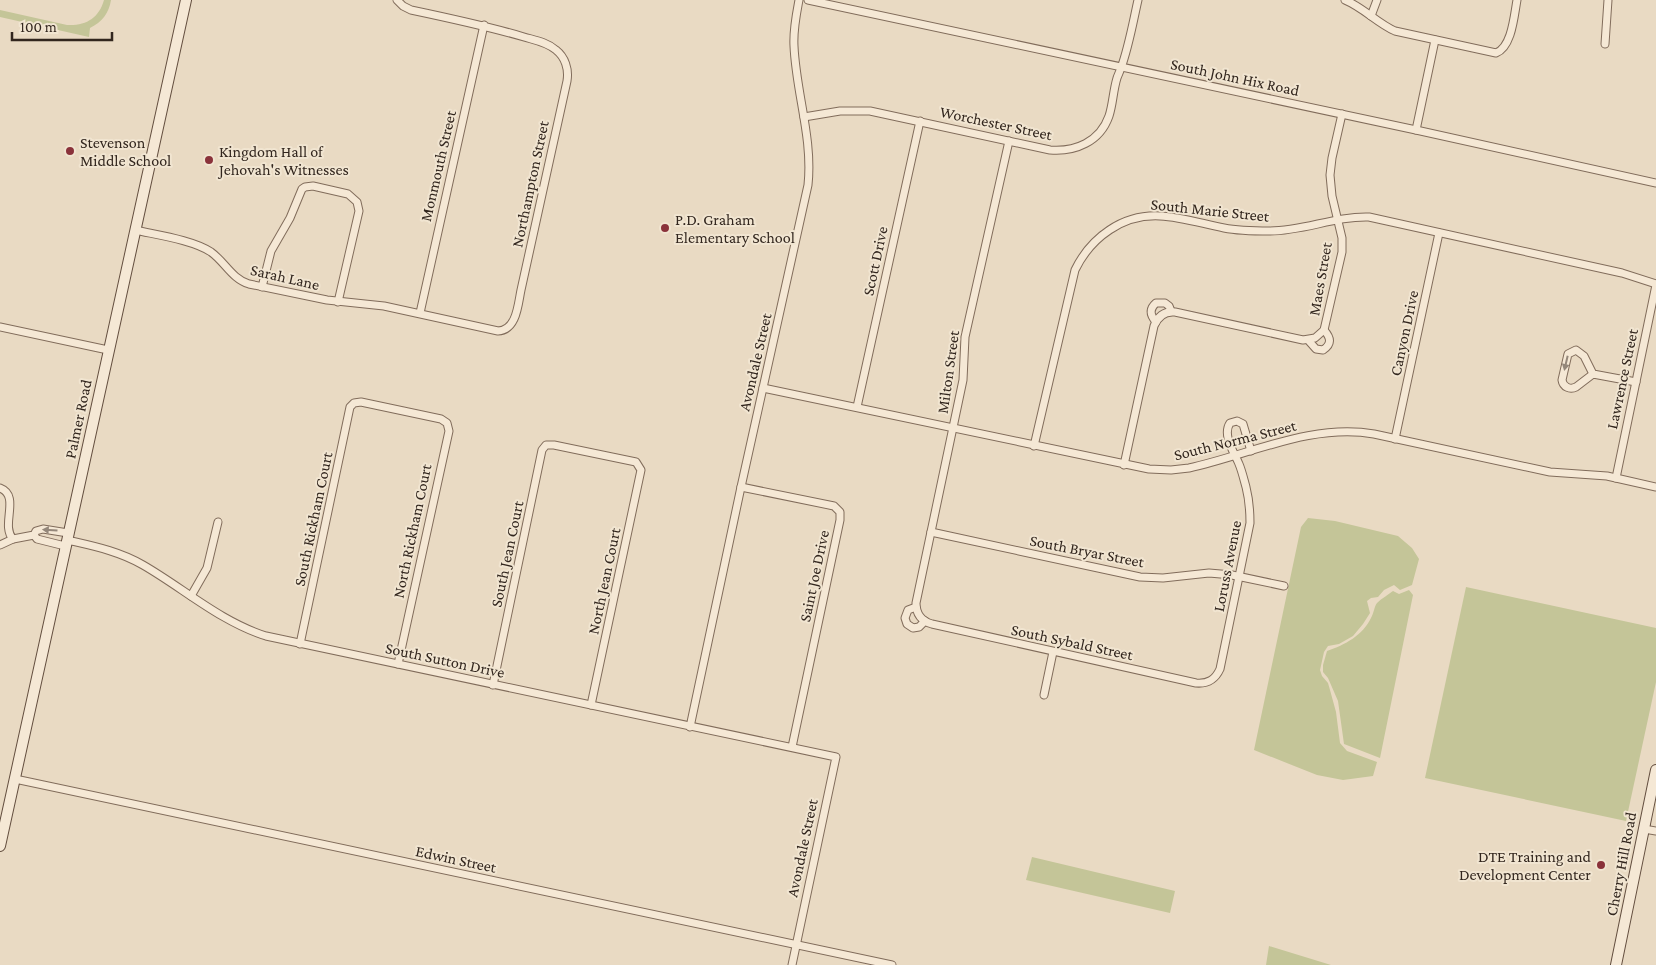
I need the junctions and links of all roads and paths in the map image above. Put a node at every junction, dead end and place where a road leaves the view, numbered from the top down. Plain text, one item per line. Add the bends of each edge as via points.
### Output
1 (186, 0) edge
2 (397, 0) edge
3 (798, 0) edge
4 (808, 0) edge
5 (1138, 0) edge
6 (1345, 0) edge
7 (1377, 0) edge
8 (1518, 0) edge
9 (1608, 0) edge
10 (1371, 16) junction
11 (484, 25) junction
12 (1436, 40) junction
13 (1605, 44) dead end
14 (1122, 67) junction
15 (1342, 114) junction
16 (804, 116) junction
17 (920, 121) junction
18 (1416, 130) junction
19 (1009, 141) junction
20 (1656, 183) edge
21 (1338, 220) junction
22 (135, 230) junction
23 (1439, 233) junction
24 (1656, 284) edge
25 (262, 287) junction
26 (338, 302) junction
27 (1171, 312) junction
28 (420, 313) junction
29 (1156, 322) junction
30 (0, 327) edge
31 (1324, 330) junction
32 (1308, 340) junction
33 (108, 350) junction
34 (1593, 374) junction
35 (1636, 382) junction
36 (763, 388) junction
37 (354, 403) joint
38 (857, 407) junction
39 (953, 428) junction
40 (1395, 439) junction
41 (560, 446) joint
42 (1034, 446) junction
43 (1251, 451) junction
44 (1235, 456) junction
45 (1124, 465) junction
46 (1616, 478) junction
47 (741, 487) junction
48 (1656, 487) edge
49 (0, 488) edge
50 (218, 522) dead end
51 (931, 532) junction
52 (34, 535) junction
53 (13, 539) junction
54 (67, 539) junction
55 (0, 545) edge
56 (1240, 577) junction
57 (1284, 586) dead end
58 (191, 596) junction
59 (916, 607) junction
60 (922, 619) junction
61 (906, 624) joint
62 (300, 644) junction
63 (1053, 652) junction
64 (398, 664) junction
65 (1214, 680) joint
66 (494, 685) junction
67 (1044, 695) dead end
68 (591, 706) junction
69 (690, 727) junction
70 (792, 747) junction
71 (836, 757) joint
72 (1656, 770) edge
73 (15, 779) junction
74 (1644, 829) junction
75 (1656, 831) edge
76 (0, 846) edge
77 (796, 945) junction
78 (792, 965) edge
79 (892, 965) edge
80 (1616, 965) edge

1 - 22 street, Palmer Road
2 - 11 street via 411,10
3 - 16 street, Avondale Street via 794,47
4 - 14 street, South John Hix Road
5 - 14 street, Worchester Street
6 - 10 street
7 - 10 street
8 - 12 street via 1509,39 1502,51 1493,53
9 - 13 street
10 - 12 street via 1395,31
11 - 28 street, Monmouth Street
11 - 28 street, Northampton Street via 554,48 565,62 567,81 514,319 508,328 498,331
12 - 18 street
14 - 15 street, South John Hix Road
14 - 19 street, Worchester Street via 1109,117 1102,130 1088,142 1059,151
15 - 18 street, South John Hix Road
15 - 21 street, Maes Street via 1330,175
16 - 17 street, Worchester Street via 860,110
16 - 36 street, Avondale Street via 810,156 808,185
17 - 19 street, Worchester Street
17 - 38 street, Scott Drive
18 - 20 street, South John Hix Road
19 - 39 street, Milton Street via 965,337 963,380
21 - 23 street, South Marie Street via 1369,217
21 - 31 street, Maes Street via 1342,252
21 - 42 street, South Marie Street via 1290,230 1257,231 1170,216 1151,216 1125,221 1104,232 1085,251 1072,276
22 - 25 street, Sarah Lane via 202,247 217,256 238,279
22 - 33 street, Palmer Road
23 - 24 street, South Marie Street via 1622,273
23 - 40 street, Canyon Drive
24 - 35 street, Lawrence Street
25 - 26 street, Sarah Lane
25 - 26 street via 271,251 300,192 313,186 348,194 358,206
26 - 28 street, Sarah Lane via 361,302
27 - 29 street via 1163,314
27 - 29 street, Maes Street via 1165,303 1156,303 1151,316
27 - 32 street, Maes Street
29 - 45 street, Maes Street
30 - 33 street
31 - 32 street, Maes Street
31 - 32 street, Maes Street via 1330,342 1323,350 1316,349
33 - 54 street, Palmer Road
34 -> 34 street via 1581,352 1576,350 1568,354 1563,384 1574,388
34 - 35 street
35 - 46 street, Lawrence Street
36 - 38 street, South Norma Street
36 - 47 street, Avondale Street
37 - 62 street, South Rickham Court via 349,410
37 - 64 street, North Rickham Court via 444,420 449,430
38 - 39 street, South Norma Street
39 - 42 street, South Norma Street
39 - 51 street, Milton Street
40 - 43 street, South Norma Street via 1362,432 1333,432
40 - 46 street, South Norma Street via 1550,472
41 - 66 street, South Jean Court via 546,445 542,450
41 - 68 street, North Jean Court via 638,463 641,470
42 - 45 street, South Norma Street
43 - 44 street, South Norma Street
43 - 44 street, Loruss Avenue via 1244,425 1234,421 1228,432
44 - 45 street, South Norma Street via 1177,470 1149,470
44 - 56 street, Loruss Avenue via 1246,486 1250,511
46 - 48 street, South Norma Street
47 - 69 street, Avondale Street
47 - 70 street, Saint Joe Drive via 834,506 840,512
49 - 53 street via 5,490 10,501 7,531
50 - 58 street via 207,568
51 - 56 street, South Bryar Street via 1140,577 1209,573
51 - 59 street, Milton Street
52 - 53 street
52 - 54 street via 37,539
54 -> 52 street via 43,529
53 - 55 street
54 - 58 street, South Sutton Drive via 124,555
54 - 73 street, Palmer Road
56 - 57 street, South Bryar Street
56 - 65 street, Loruss Avenue via 1220,669
58 - 62 street, South Sutton Drive via 254,632
59 - 60 street, Milton Street
59 - 61 street, Milton Street via 908,610
60 - 61 street, South Sybald Street via 919,627
60 - 63 street, South Sybald Street
62 - 64 street, South Sutton Drive
63 - 65 street, South Sybald Street via 1196,683
63 - 67 street
64 - 66 street, South Sutton Drive
66 - 68 street, South Sutton Drive
68 - 69 street, South Sutton Drive
69 - 70 street, South Sutton Drive
70 - 71 street, South Sutton Drive
71 - 77 street, Avondale Street
72 - 74 street, Cherry Hill Road
73 - 76 street, Palmer Road
73 - 77 street, Edwin Street
74 - 75 street
74 - 80 street, Cherry Hill Road
77 - 78 street, Avondale Street
77 - 79 street, Edwin Street

